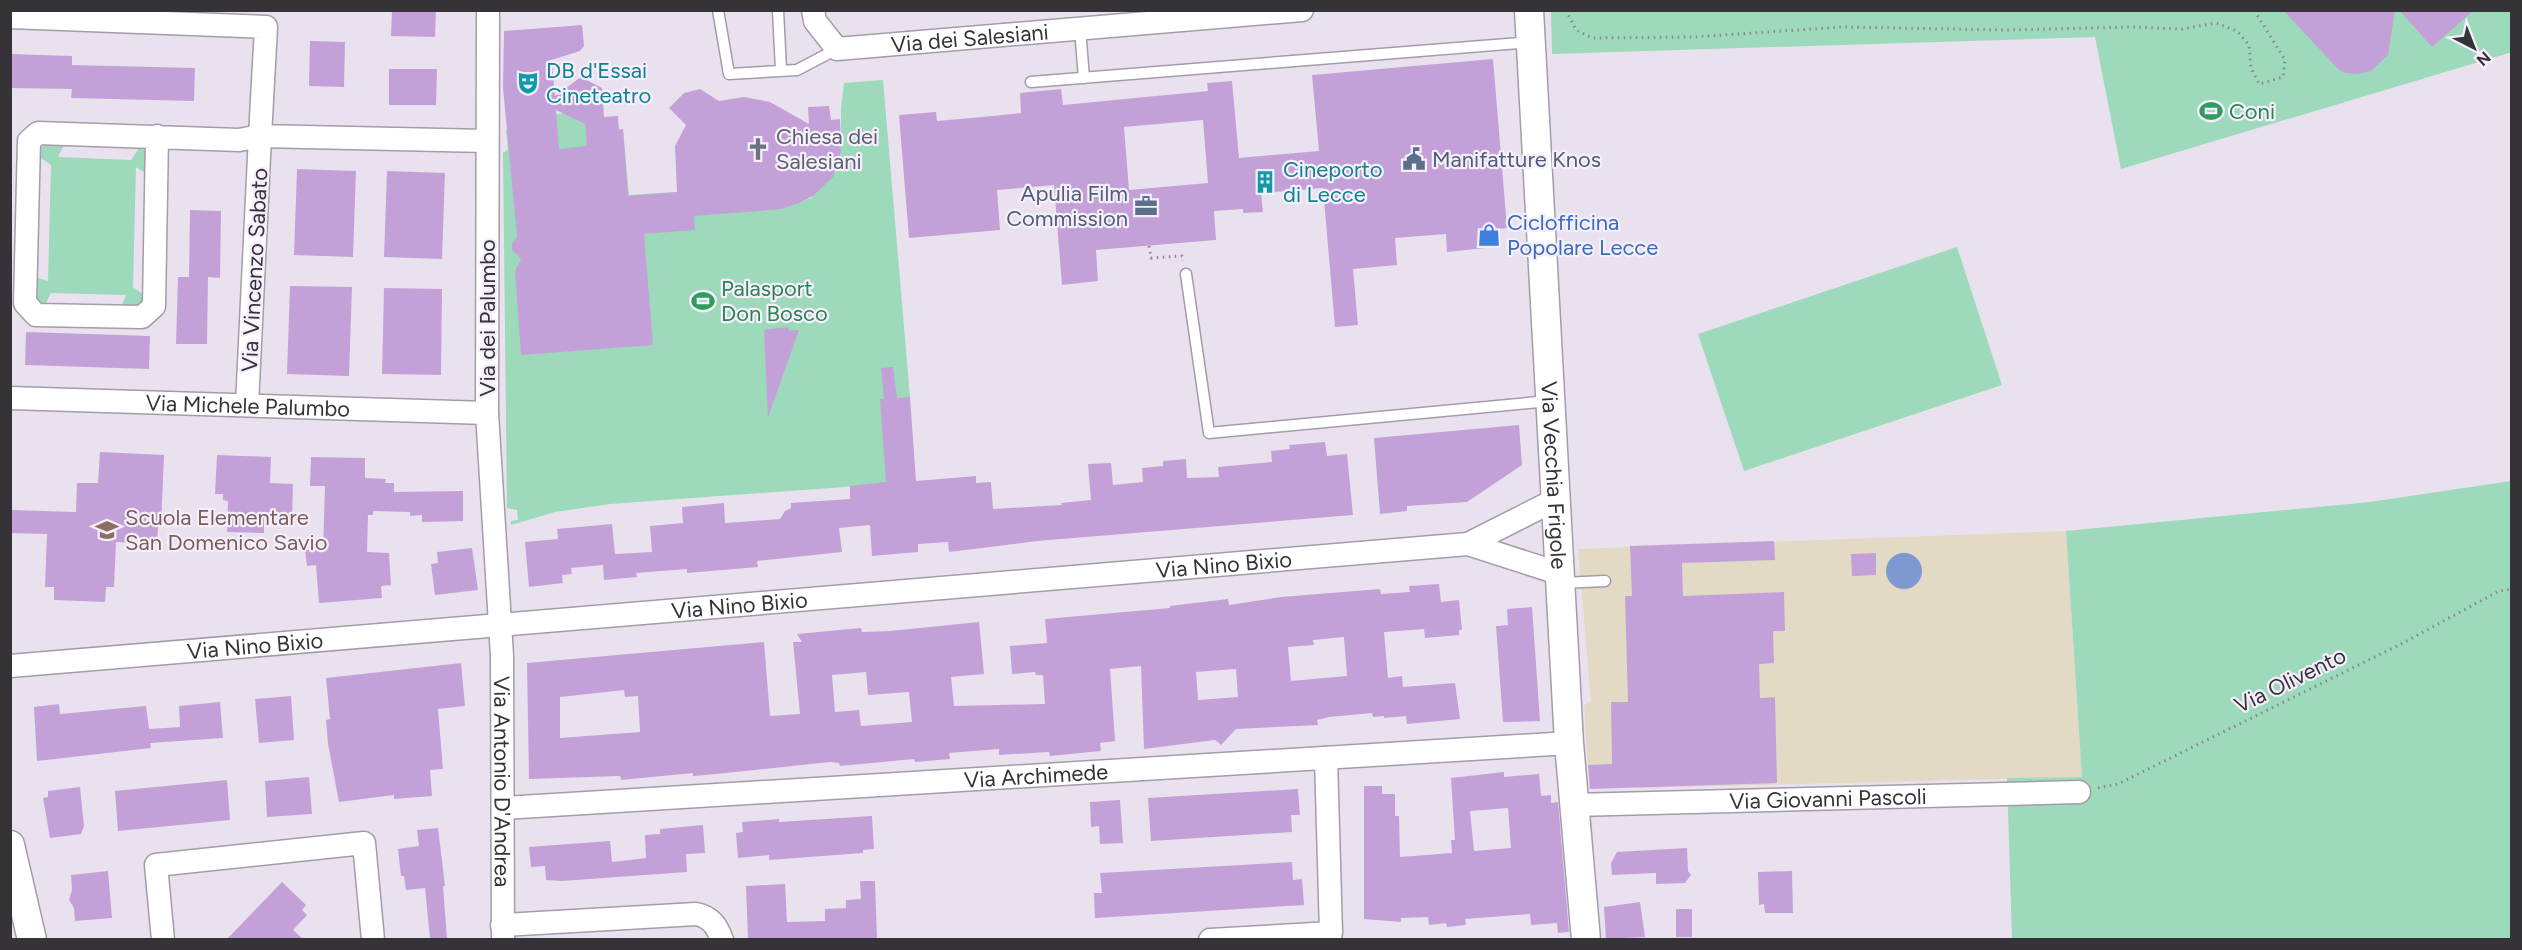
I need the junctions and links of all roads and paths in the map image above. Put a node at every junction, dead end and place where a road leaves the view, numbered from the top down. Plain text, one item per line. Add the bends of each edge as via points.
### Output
1 (488, 10) edge
2 (718, 10) edge
3 (778, 10) edge
4 (813, 10) edge
5 (1302, 10) edge
6 (1529, 10) edge
7 (1566, 10) edge
8 (2254, 10) edge
9 (10, 17) edge
10 (1148, 17) edge
11 (1080, 29) junction
12 (1531, 42) junction
13 (837, 49) junction
14 (781, 70) junction
15 (1084, 78) junction
16 (1031, 82) dead end
17 (157, 136) junction
18 (260, 136) junction
19 (486, 141) junction
20 (19, 228) edge
21 (1149, 246) dead end
22 (1185, 274) joint
23 (10, 398) edge
24 (1549, 401) junction
25 (247, 405) junction
26 (487, 413) junction
27 (1555, 500) junction
28 (1468, 544) junction
29 (1559, 578) junction
30 (1605, 581) dead end
31 (2511, 589) edge
32 (500, 625) junction
33 (10, 666) edge
34 (1569, 743) junction
35 (1326, 758) junction
36 (2079, 792) joint
37 (1574, 805) junction
38 (503, 808) junction
39 (10, 845) edge
40 (502, 932) edge
41 (32, 939) edge
42 (163, 939) edge
43 (373, 939) edge
44 (722, 939) edge
45 (1210, 939) edge
46 (1586, 939) edge

1 - 19 street, Via dei Palumbo
2 - 14 lane via 729,74
3 - 14 lane
4 - 13 street via 815,21
5 - 10 street, Via dei Salesiani
6 - 12 street, Via Vecchia Frigole
7 - 8 path via 1576,30 1592,38 1694,37 1842,27 2182,29 2216,23 2237,31 2249,45 2250,68 2259,84 2283,77 2285,60
9 - 18 street, Via Vincenzo Sabato via 266,27
10 - 11 street, Via dei Salesiani
11 - 13 street, Via dei Salesiani
11 - 15 lane
12 - 15 lane
12 - 24 street, Via Vecchia Frigole
13 - 14 lane via 797,70
15 - 16 lane
17 - 18 street via 239,140
17 - 20 street via 38,133 29,141
17 - 20 street via 154,306 142,317 36,315 25,303
18 - 19 street
18 - 25 street, Via Vincenzo Sabato
19 - 26 street, Via dei Palumbo
21 - 22 path via 1151,258 1182,256
22 - 24 lane via 1209,433
23 - 25 street, Via Michele Palumbo
24 - 27 street, Via Vecchia Frigole
25 - 26 street, Via Michele Palumbo
26 - 32 street, Via dei Palumbo
27 - 28 street, Via Nino Bixio
27 - 29 street, Via Vecchia Frigole
28 - 29 street, Via Nino Bixio
28 - 32 street, Via Nino Bixio
29 - 30 lane
29 - 34 street, Via Vecchia Frigole
31 - 36 path, Via Olivento via 2499,591 2118,784
32 - 33 street, Via Nino Bixio
32 - 38 street, Via Antonio D'Andrea
34 - 35 street, Via Archimede
34 - 37 street, Via Vecchia Frigole
35 - 38 street, Via Archimede
35 - 45 street via 1331,933
36 - 37 street, Via Giovanni Pascoli
37 - 46 street, Via Vecchia Frigole
38 - 40 street, Via Antonio D'Andrea
39 - 41 street
40 - 44 street via 696,914 706,916
42 - 43 street via 156,865 364,843

